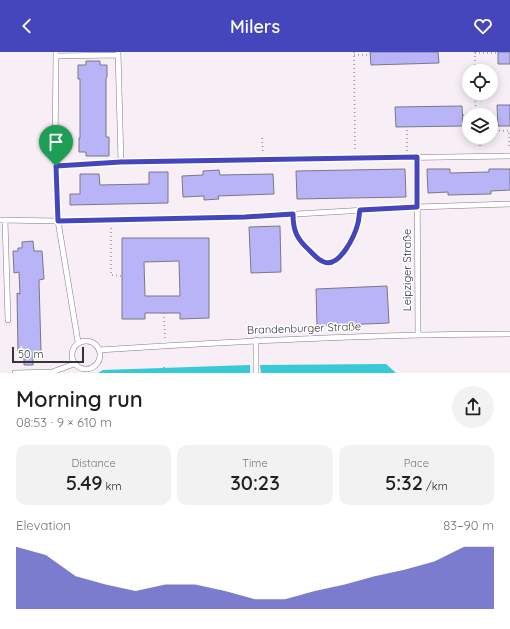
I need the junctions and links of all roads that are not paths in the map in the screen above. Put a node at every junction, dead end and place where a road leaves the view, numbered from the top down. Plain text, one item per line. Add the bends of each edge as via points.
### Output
1 (56, 54) edge
2 (118, 54) edge
3 (510, 156) edge
4 (417, 157) junction
5 (121, 162) junction
6 (56, 166) junction
7 (510, 204) edge
8 (417, 207) junction
9 (2, 220) edge
10 (58, 221) junction
11 (8, 320) dead end
12 (418, 334) junction
13 (510, 334) edge
14 (256, 340) junction
15 (78, 342) junction
16 (99, 350) junction
17 (74, 364) junction
18 (52, 372) edge
19 (15, 373) edge
20 (256, 373) edge

1 - 2 lane
1 - 6 lane
2 - 5 lane
3 - 4 lane
4 - 5 lane
4 - 8 lane, Leipziger Straße
5 - 6 lane
6 - 10 lane
7 - 8 lane
8 - 10 lane via 245,217
8 - 12 lane, Leipziger Straße
9 - 10 lane
9 - 11 lane
10 - 15 lane
12 - 13 lane, Brandenburger Straße
12 - 14 lane, Brandenburger Straße
14 - 16 lane, Brandenburger Straße
14 - 20 lane
15 - 16 lane via 90,340
15 - 17 lane via 71,353
16 - 17 lane via 98,362 92,368 84,369
17 - 18 lane
18 - 19 lane

